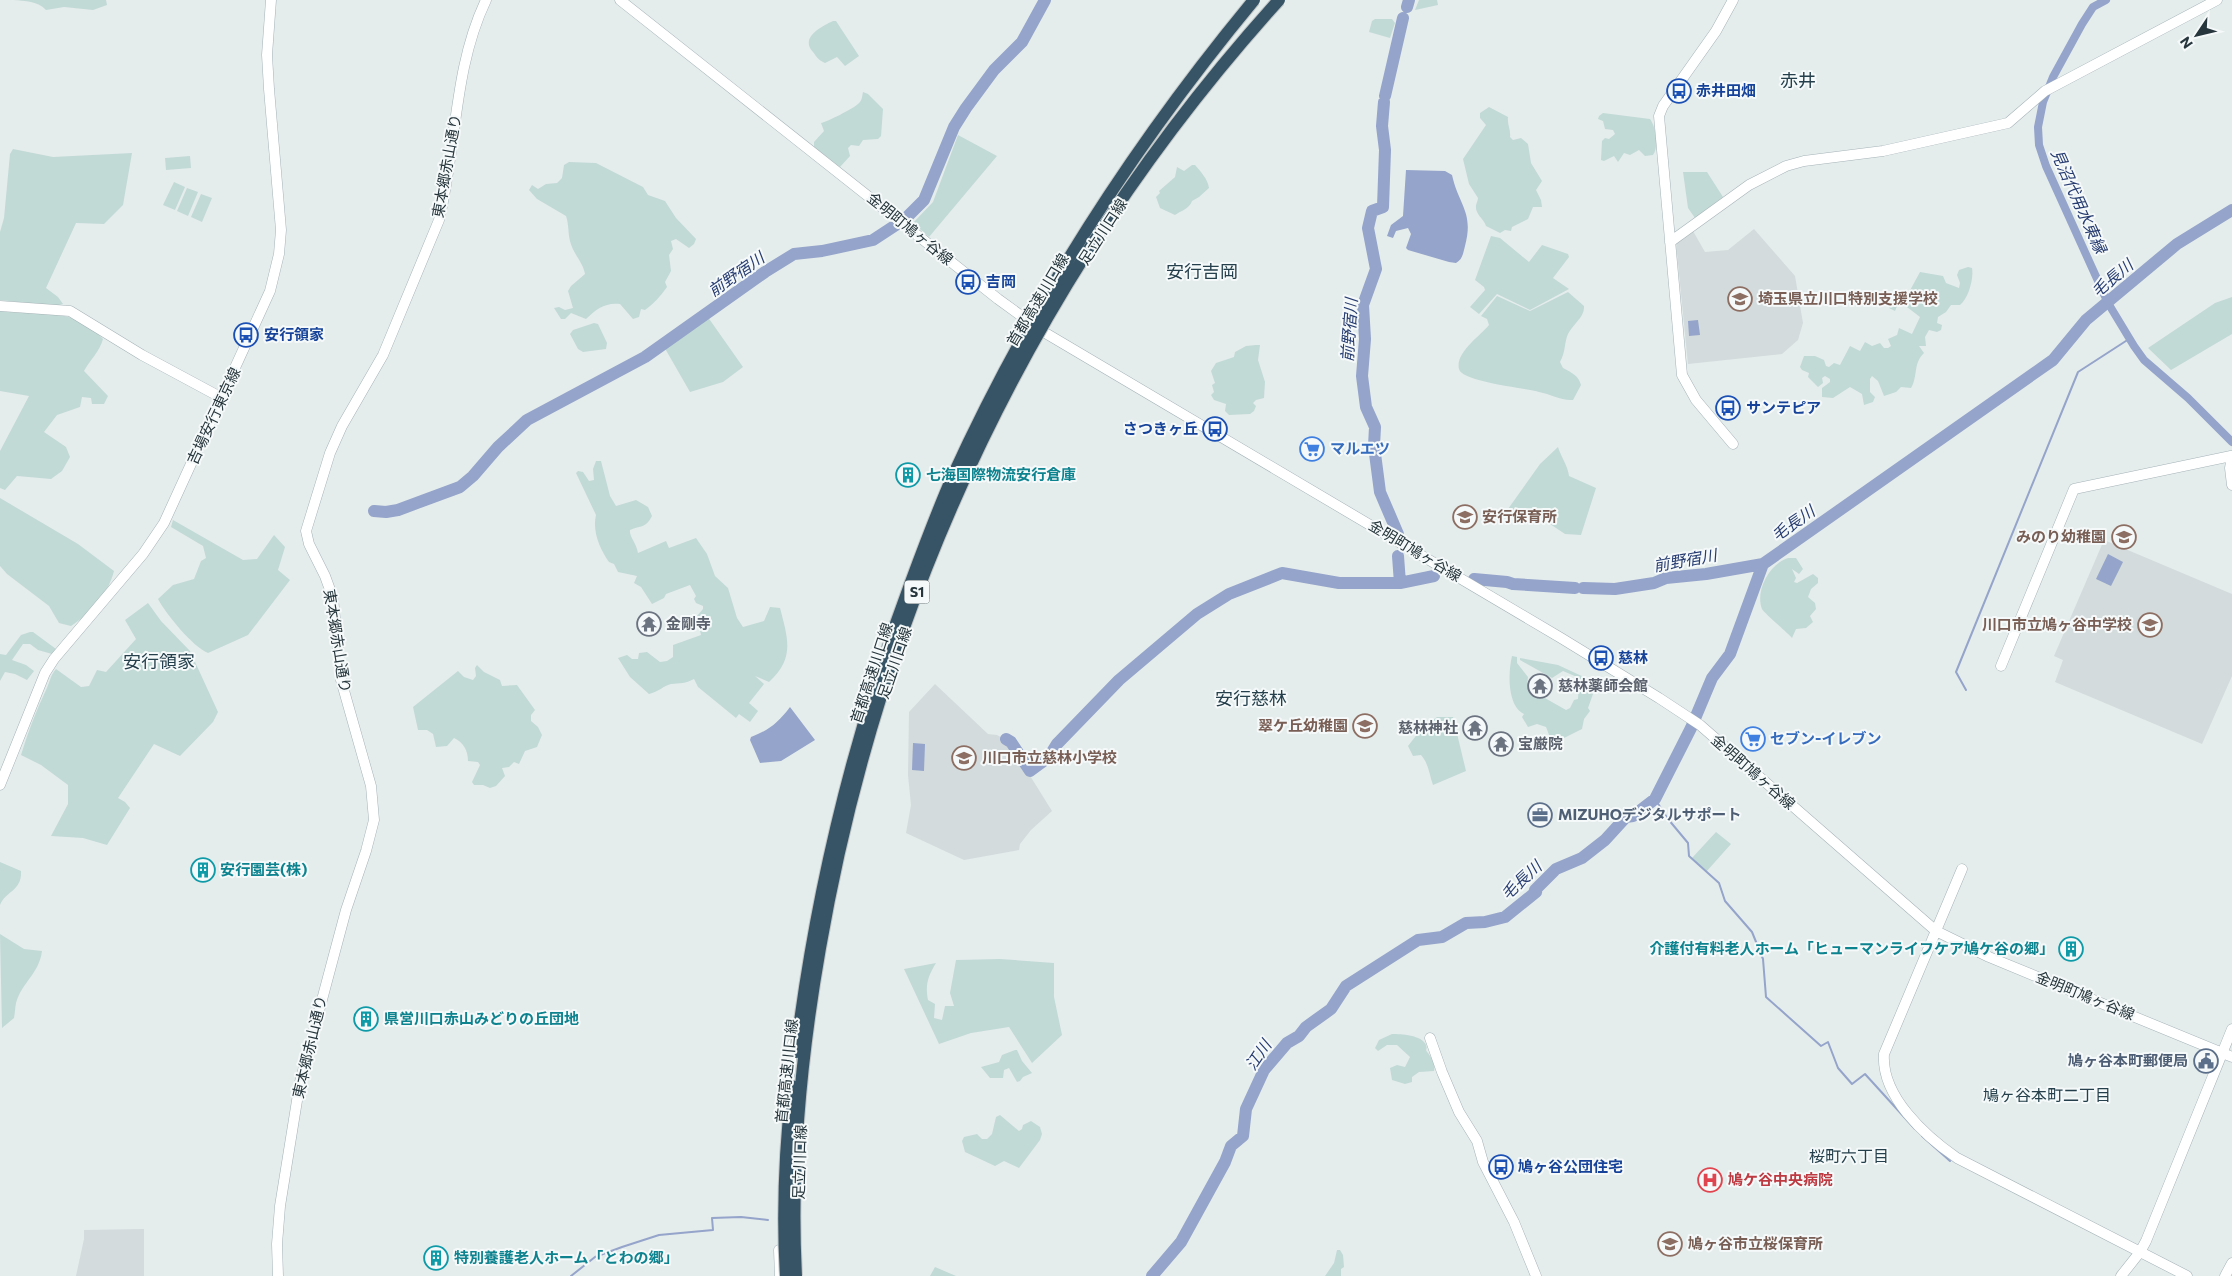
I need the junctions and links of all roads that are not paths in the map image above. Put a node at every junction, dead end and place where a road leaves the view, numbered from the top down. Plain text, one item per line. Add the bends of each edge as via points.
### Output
1 (270, 0) edge
2 (486, 0) edge
3 (620, 0) edge
4 (1250, 0) edge
5 (1254, 0) edge
6 (1279, 0) edge
7 (1283, 0) edge
8 (1733, 0) edge
9 (2217, 0) edge
10 (1670, 242) junction
11 (0, 306) edge
12 (1029, 322) junction
13 (1042, 331) junction
14 (222, 398) junction
15 (1733, 444) dead end
16 (2231, 456) edge
17 (2232, 484) edge
18 (2001, 666) dead end
19 (0, 785) edge
20 (1962, 869) dead end
21 (1936, 931) junction
22 (2232, 1029) edge
23 (1430, 1038) dead end
24 (2227, 1055) edge
25 (2140, 1252) junction
26 (2232, 1263) edge
27 (278, 1276) edge
28 (780, 1276) edge
29 (786, 1276) edge
30 (796, 1276) edge
31 (801, 1276) edge
32 (1536, 1276) edge
33 (2121, 1276) edge
34 (2186, 1276) edge
35 (2224, 1276) edge

1 - 14 main road, 吉場安行東京線 via 267,55 281,230 279,254 270,291
2 - 27 main road, 東本郷赤山通り via 471,35 464,63 439,220 383,355 330,453 306,532 332,598 341,680 371,786 374,820 300,1082 280,1206
3 - 12 main road, 金明町鳩ヶ谷線
4 - 12 main road, 足立川口線 via 1127,160 1056,272
5 - 29 highway, 首都高速川口線 / S1, bridge via 1186,86 1130,165 1044,302 952,479 892,631 852,760 820,894 806,970 788,1117 784,1198
6 - 30 highway, 首都高速川口線 / S1, bridge via 1175,124 1087,251 1005,392 928,561 880,694 827,906 800,1088 794,1215
7 - 13 main road, 足立川口線 via 1173,131 1116,211
8 - 10 main road via 1659,116
9 - 10 main road via 2045,91 2008,122 1883,151 1786,166 1764,175
10 - 15 main road via 1682,375 1696,400
11 - 14 main road via 74,312 142,355
12 - 13 main road, 金明町鳩ヶ谷線
12 - 28 main road, 足立川口線 via 975,424 927,535 859,724 838,803 814,905 785,1104 780,1171
13 - 21 main road, 金明町鳩ヶ谷線 via 1687,716
13 - 31 main road, 足立川口線 via 998,411 928,569 888,682 852,812 830,910 806,1059 798,1176
14 - 19 main road, 吉場安行東京線 via 174,503 152,541 45,673
16 - 17 main road
16 - 18 main road via 2074,489
20 - 21 main road
21 - 24 main road, 金明町鳩ヶ谷線
21 - 25 main road via 1884,1054 1888,1087 1927,1134 1956,1158
22 - 24 main road
23 - 32 main road via 1459,1112 1477,1141 1483,1162 1514,1222
24 - 25 main road
25 - 33 main road
25 - 34 main road
26 - 35 main road

